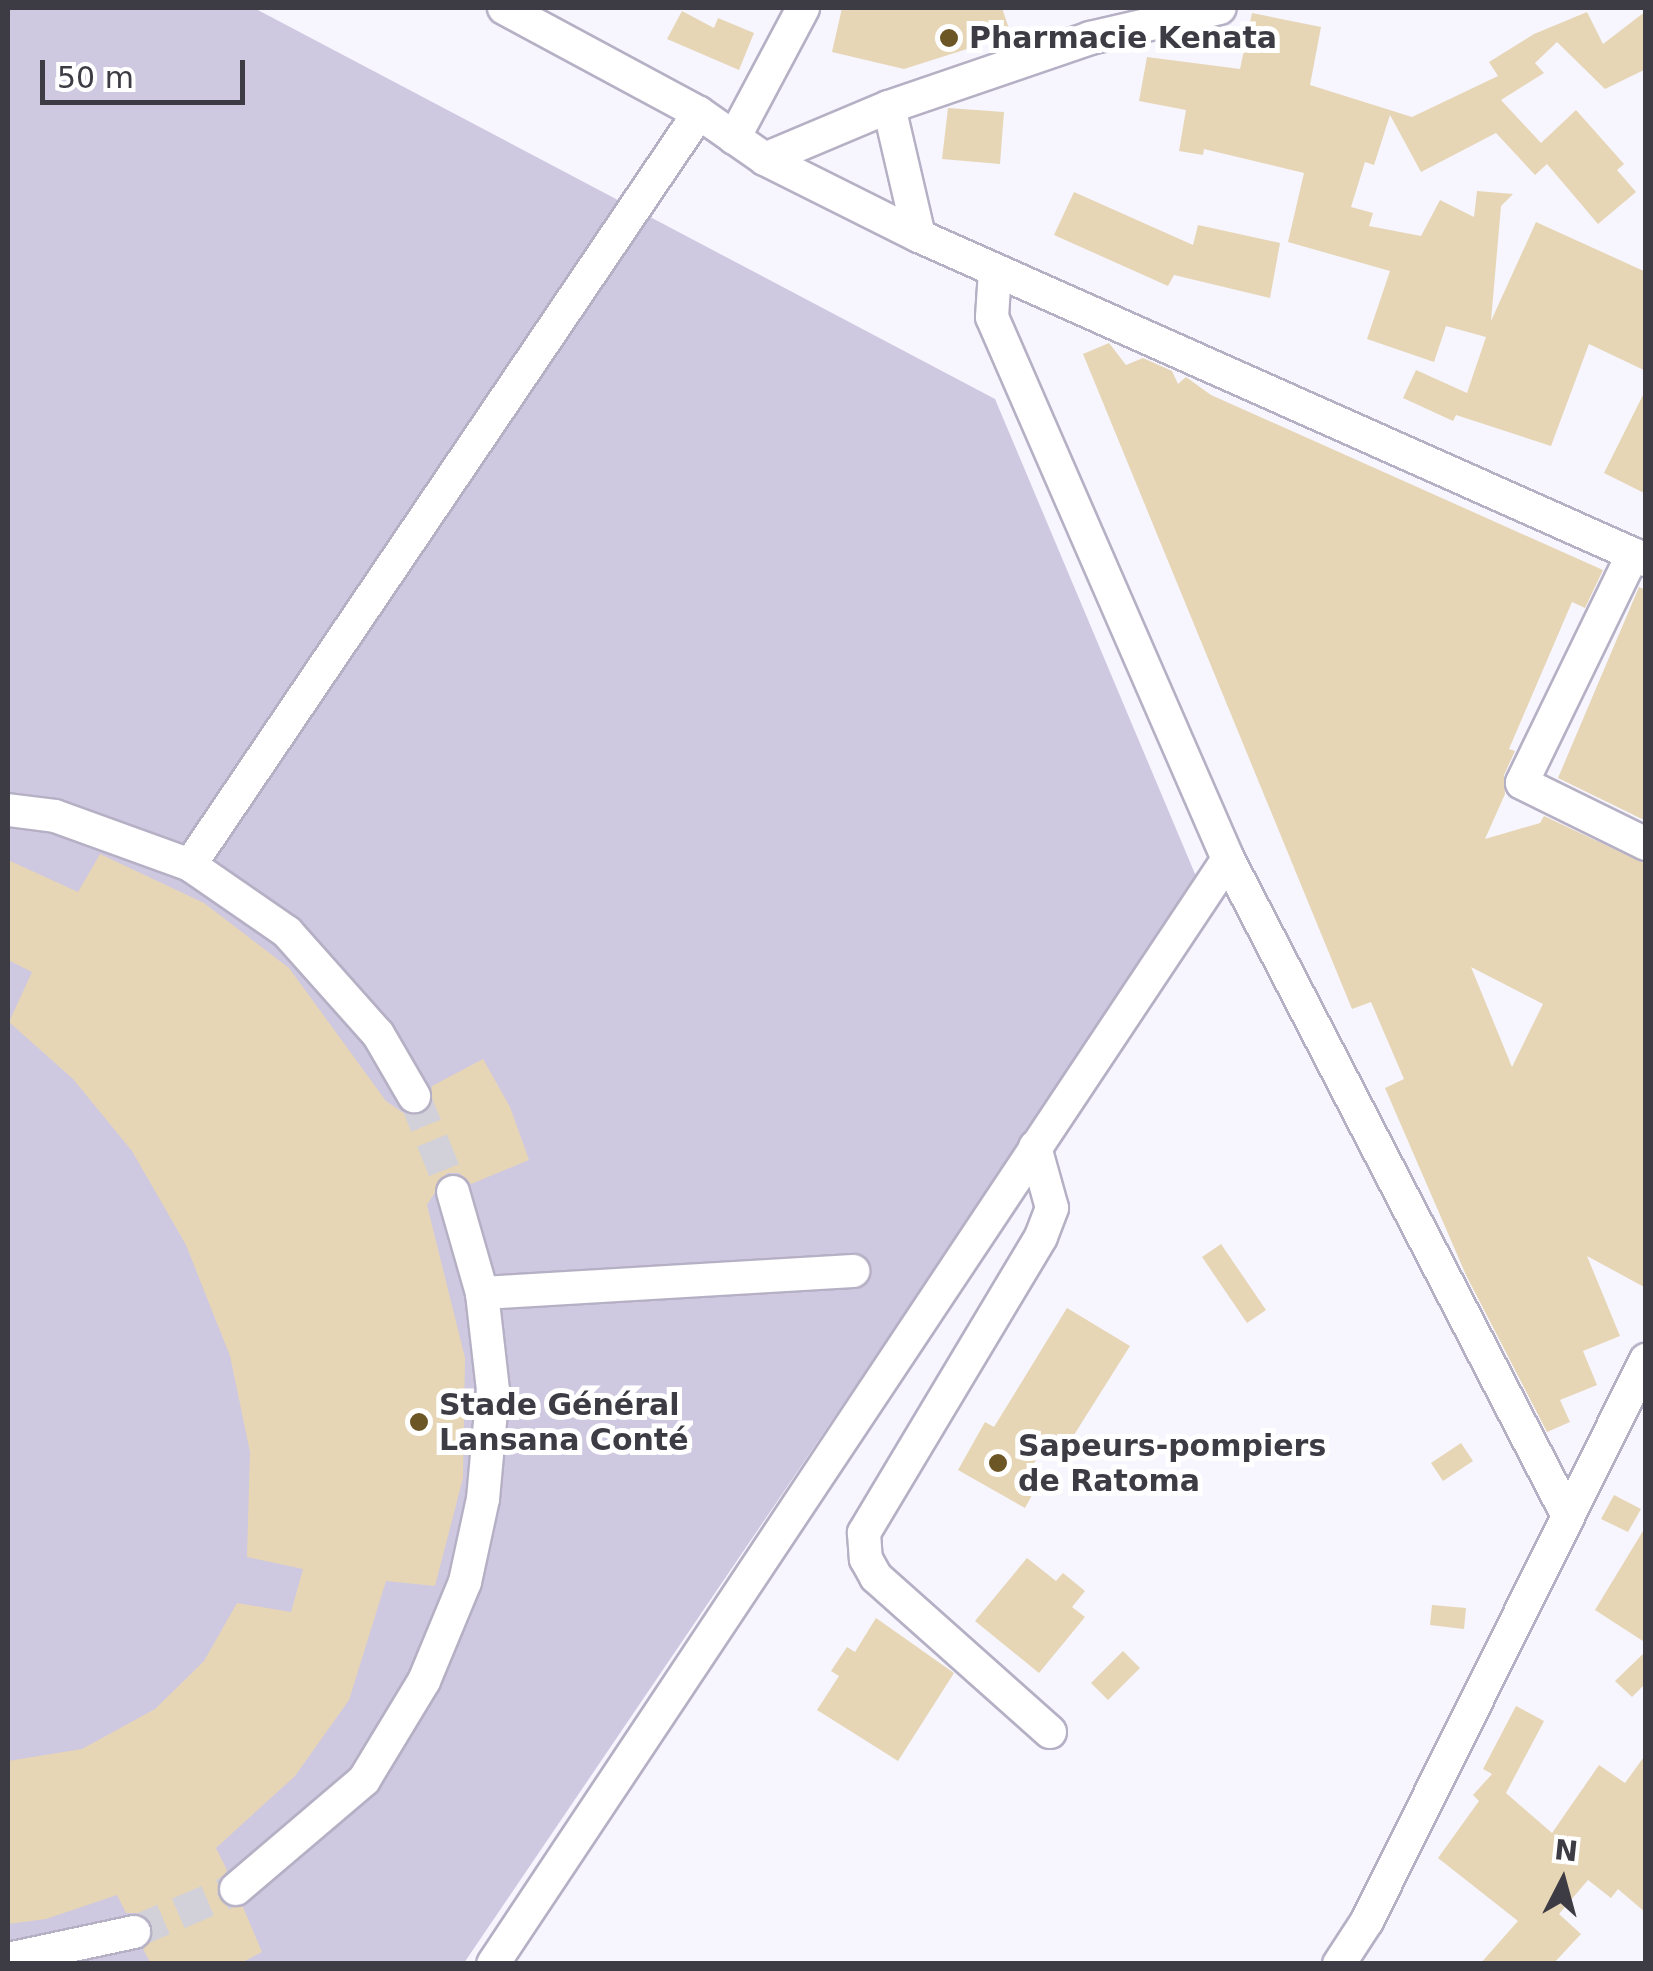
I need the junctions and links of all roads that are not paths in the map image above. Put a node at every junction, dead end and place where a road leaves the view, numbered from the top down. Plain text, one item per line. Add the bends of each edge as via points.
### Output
1 (504, 8) edge
2 (802, 8) edge
3 (1220, 8) edge
4 (889, 107) junction
5 (699, 113) junction
6 (734, 138) junction
7 (765, 159) junction
8 (919, 236) junction
9 (995, 270) junction
10 (1639, 557) edge
11 (8, 810) edge
12 (1646, 844) edge
13 (1228, 859) junction
14 (190, 866) junction
15 (414, 1096) tunnel mouth
16 (1035, 1147) junction
17 (452, 1192) tunnel mouth
18 (853, 1271) dead end
19 (482, 1292) junction
20 (1646, 1360) edge
21 (1568, 1516) junction
22 (1050, 1732) dead end
23 (236, 1889) tunnel mouth
24 (134, 1932) tunnel mouth
25 (8, 1959) edge
26 (493, 1964) edge
27 (1339, 1964) edge

1 - 5 street
2 - 6 street
3 - 4 street via 1090,38
4 - 7 street
4 - 8 street
5 - 6 street
5 - 14 street
6 - 7 street
7 - 8 street
8 - 9 street
9 - 10 street
9 - 13 street via 992,317
10 - 12 street via 1522,783
11 - 14 street via 55,816
13 - 16 street
13 - 21 street
14 - 15 street via 287,932 378,1034
16 - 22 street via 1052,1208 1041,1236 864,1532 866,1559 876,1577
16 - 26 street
17 - 19 street
18 - 19 street
19 - 23 street via 494,1390 483,1499 464,1582 438,1648 364,1780
20 - 21 street
21 - 27 street via 1367,1922
24 - 25 street

